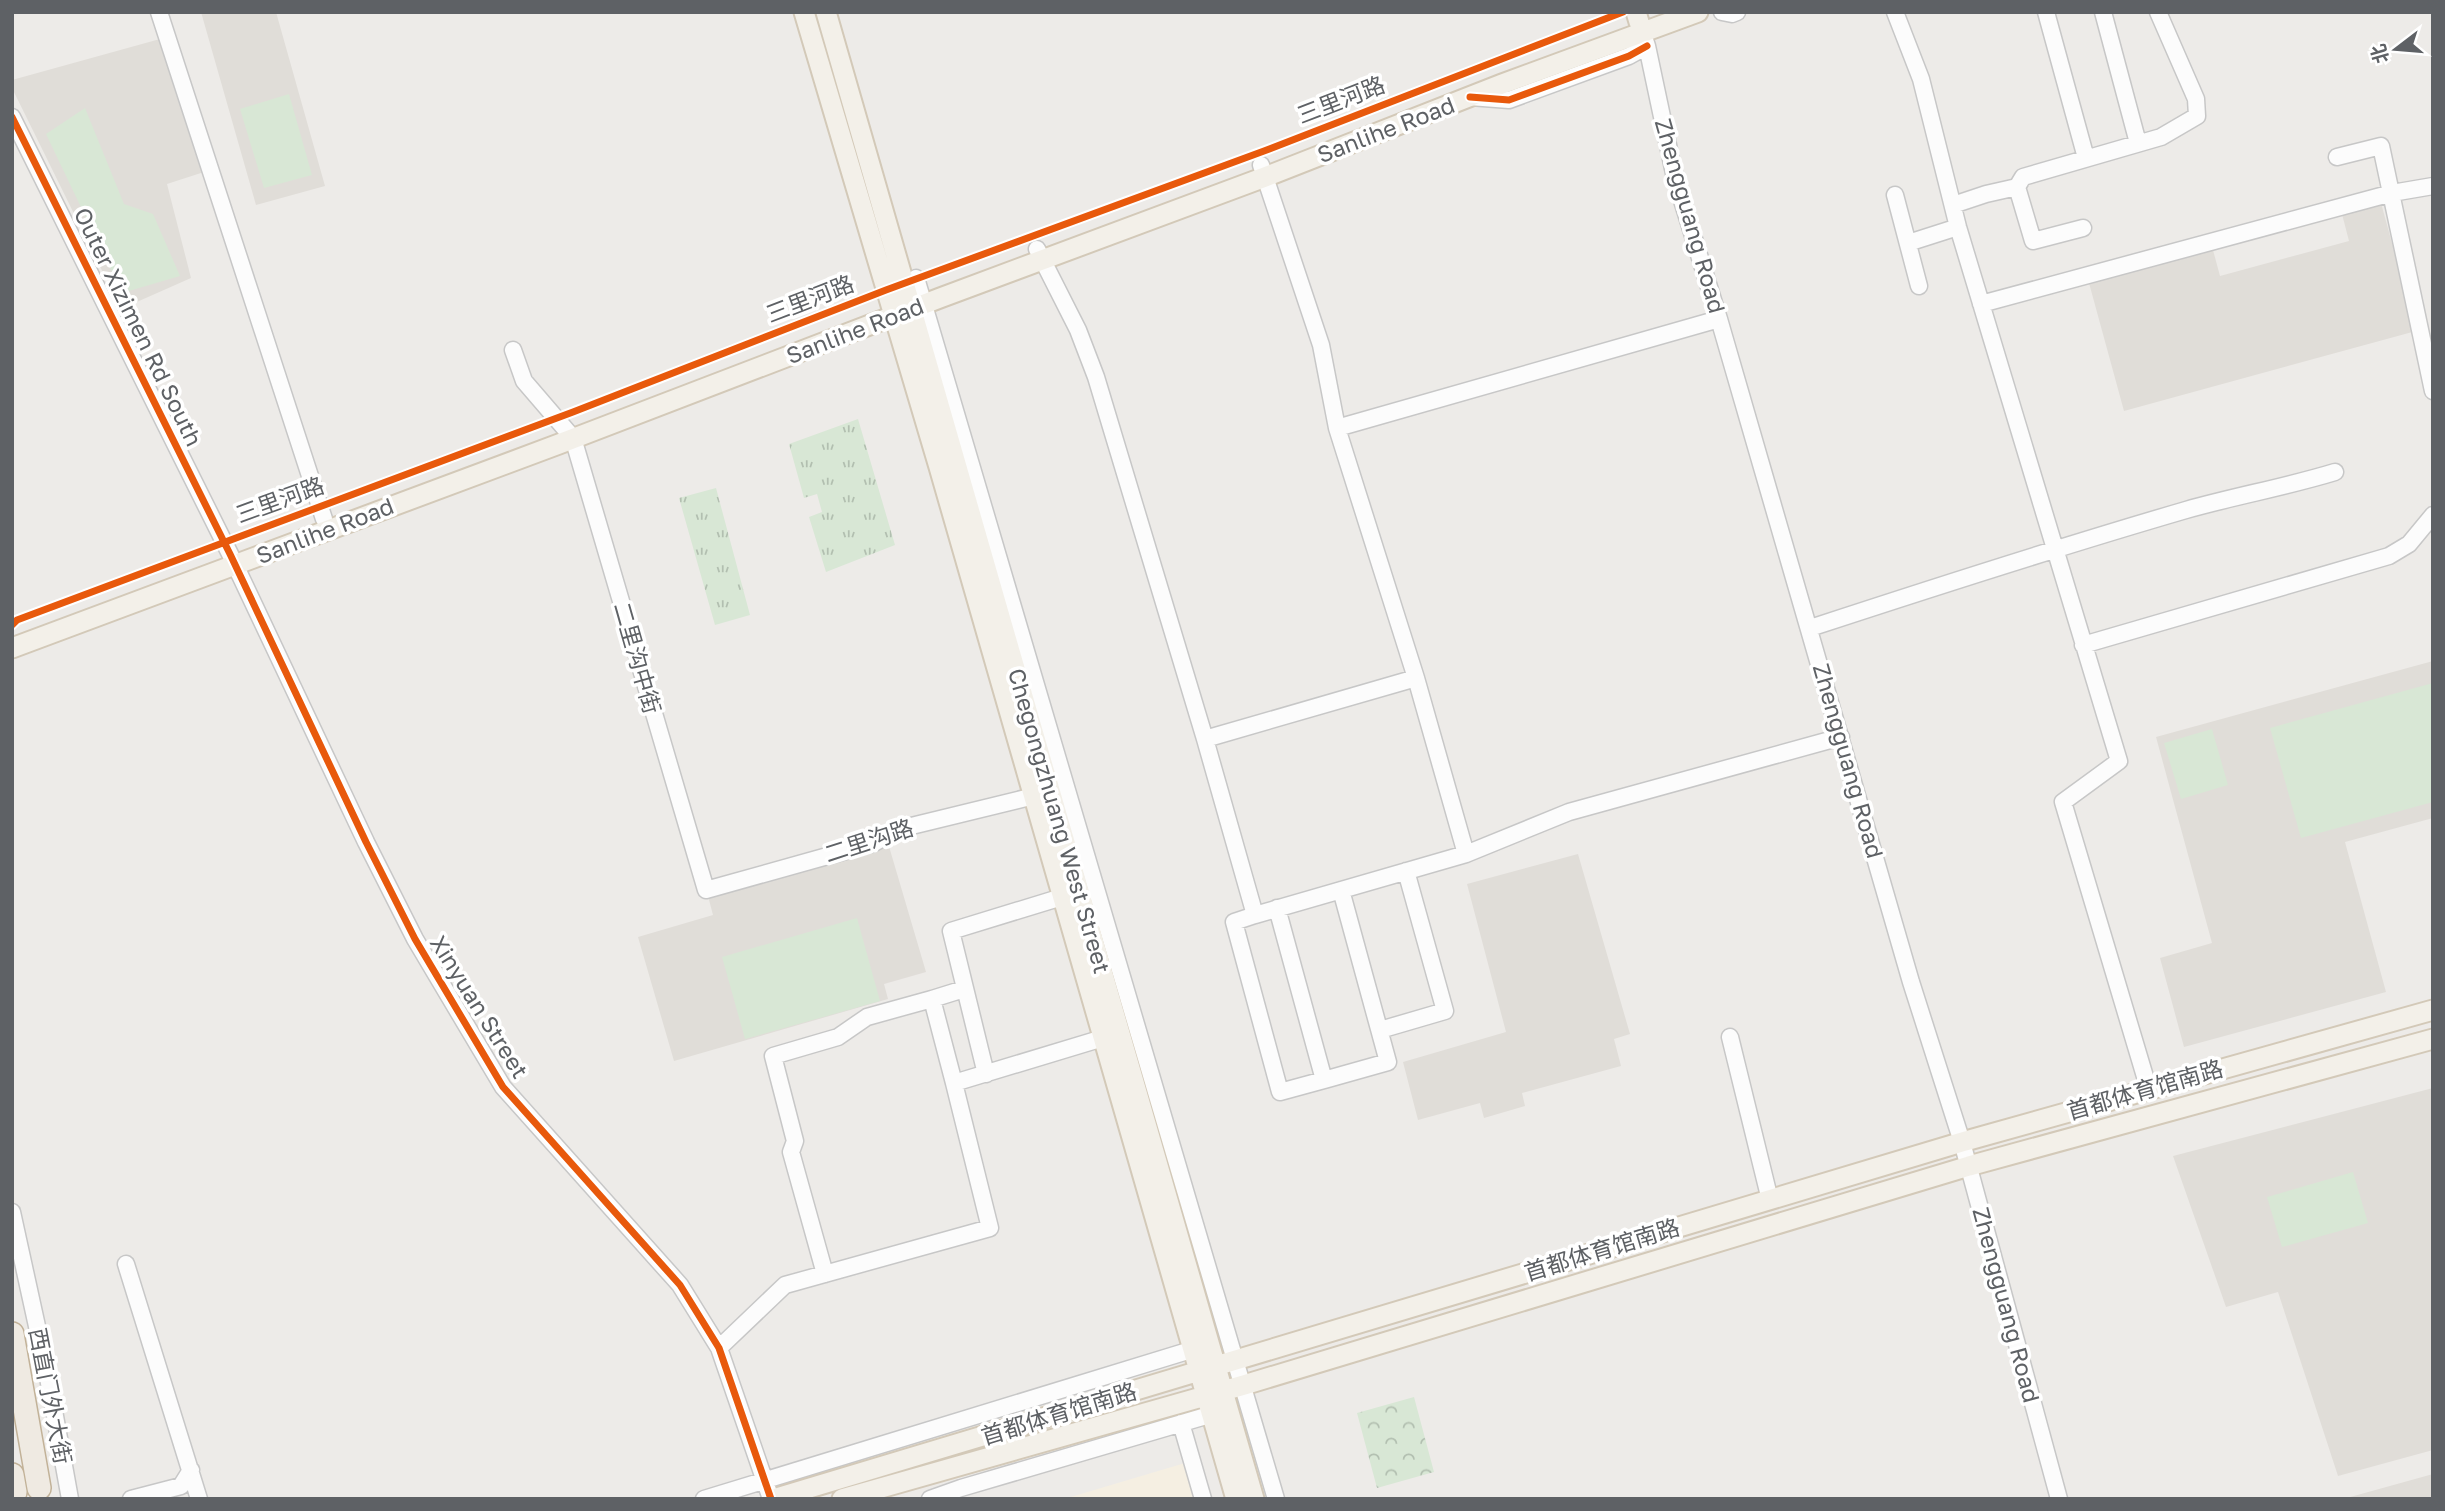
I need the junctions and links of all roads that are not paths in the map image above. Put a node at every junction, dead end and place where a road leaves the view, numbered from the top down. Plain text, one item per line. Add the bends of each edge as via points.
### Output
1 (159, 12) edge
2 (804, 12) edge
3 (826, 12) edge
4 (1660, 12) edge
5 (1698, 12) edge
6 (1722, 12) edge
7 (1737, 12) edge
8 (1895, 12) edge
9 (2046, 12) edge
10 (2103, 12) edge
11 (2158, 12) edge
12 (1641, 28) edge
13 (12, 117) edge
14 (2138, 144) junction
15 (2337, 157) dead end
16 (2086, 158) junction
17 (1265, 176) junction
18 (2433, 186) edge
19 (2017, 187) junction
20 (2392, 194) junction
21 (1895, 195) dead end
22 (1953, 205) junction
23 (1958, 227) junction
24 (2083, 228) dead end
25 (1908, 243) junction
26 (1040, 255) junction
27 (1919, 286) dead end
28 (909, 300) junction
29 (1981, 304) junction
30 (1719, 319) junction
31 (513, 350) dead end
32 (2433, 391) edge
33 (1337, 428) junction
34 (569, 433) junction
35 (972, 465) junction
36 (2335, 472) dead end
37 (968, 502) junction
38 (2433, 515) edge
39 (324, 519) junction
40 (2054, 548) junction
41 (233, 560) junction
42 (1810, 628) junction
43 (12, 636) edge
44 (2083, 645) junction
45 (12, 648) edge
46 (1416, 678) junction
47 (1841, 737) junction
48 (1205, 740) junction
49 (1034, 796) junction
50 (1466, 854) junction
51 (1406, 871) junction
52 (706, 890) joint
53 (1341, 890) junction
54 (1062, 897) junction
55 (1277, 908) junction
56 (1255, 915) junction
57 (964, 989) junction
58 (932, 999) junction
59 (2433, 1010) edge
60 (1380, 1030) junction
61 (1730, 1037) dead end
62 (1103, 1038) junction
63 (2433, 1039) edge
64 (986, 1074) junction
65 (1324, 1080) junction
66 (954, 1083) junction
67 (2149, 1090) junction
68 (1962, 1142) junction
69 (1969, 1166) junction
70 (1770, 1200) junction
71 (12, 1212) edge
72 (125, 1264) dead end
73 (825, 1274) junction
74 (12, 1335) edge
75 (1201, 1346) junction
76 (719, 1348) junction
77 (1236, 1361) junction
78 (1208, 1369) junction
79 (1244, 1385) junction
80 (1218, 1402) junction
81 (1181, 1423) junction
82 (191, 1470) junction
83 (39, 1488) dead end
84 (770, 1493) edge
85 (70, 1499) edge
86 (131, 1499) edge
87 (199, 1499) edge
88 (704, 1499) edge
89 (842, 1499) edge
90 (930, 1499) edge
91 (1203, 1499) edge
92 (1236, 1499) edge
93 (1254, 1499) edge
94 (1276, 1499) edge
95 (2059, 1499) edge

1 - 39 street
2 - 28 main road
3 - 28 main road
4 - 12 main road, Sanlihe Road
5 - 12 main road, Sanlihe Road
6 - 7 street
8 - 22 street via 1921,79
9 - 16 street
10 - 14 street
11 - 14 street via 2196,99 2197,116 2161,137
12 - 17 main road, Sanlihe Road
12 - 17 main road, Sanlihe Road
12 - 30 street, Zhengguang Road via 1675,178
13 - 41 street, Outer Xizimen Rd South
14 - 16 street
15 - 20 street via 2381,146
16 - 19 street via 2023,177
17 - 26 main road, Sanlihe Road
17 - 33 street via 1321,345
18 - 20 street
19 - 22 street
19 - 24 street via 2033,241
20 - 29 street
20 - 32 street
21 - 25 street
22 - 23 street
23 - 25 street
23 - 29 street
25 - 27 street
26 - 28 main road, Sanlihe Road
26 - 48 street via 1096,377
28 - 34 main road, Sanlihe Road
28 - 35 street
28 - 37 main road, Chegongzhuang West Street
28 - 49 main road, Chegongzhuang West Street
29 - 40 street
30 - 33 street
30 - 42 street, Zhengguang Road
31 - 34 street via 524,381
33 - 46 street
34 - 39 main road, Sanlihe Road
34 - 41 main road, Sanlihe Road
34 - 52 street, 二里沟中街
35 - 37 main road
35 - 77 street
36 - 40 street
37 - 75 main road, Chegongzhuang West Street
38 - 44 street via 2409,544 2389,556
39 - 41 main road, Sanlihe Road
40 - 42 street
40 - 44 street
41 - 43 main road, Sanlihe Road
41 - 45 main road, Sanlihe Road
41 - 76 street, Xinyuan Street via 407,924 503,1087 680,1285
42 - 47 street, Zhengguang Road
44 - 67 street via 2119,761 2063,802
46 - 48 street
46 - 50 street
47 - 50 street via 1569,812
47 - 68 street, Zhengguang Road
48 - 56 street
49 - 52 street, 二里沟路 via 899,829 874,843
49 - 54 main road, Chegongzhuang West Street
50 - 51 street
51 - 53 street
51 - 60 street via 1445,1011
53 - 55 street
53 - 60 street
54 - 57 street via 951,932
54 - 62 main road, Chegongzhuang West Street
55 - 56 street
55 - 65 street
56 - 65 street via 1234,922 1280,1092
57 - 58 street
57 - 64 street
58 - 66 street
58 - 73 street via 867,1017 838,1037 773,1056 795,1141 791,1152
59 - 67 main road, 首都体育馆南路
60 - 65 street via 1388,1062
61 - 70 street
62 - 64 street
62 - 75 main road, Chegongzhuang West Street
63 - 69 main road
64 - 66 street
66 - 73 street via 990,1227
67 - 68 main road, 首都体育馆南路
68 - 69 street, Zhengguang Road
68 - 70 main road, 首都体育馆南路
69 - 79 main road
69 - 95 street, Zhengguang Road
70 - 77 main road, 首都体育馆南路
71 - 85 street, 西直门外大街
72 - 82 street
73 - 76 street via 785,1285
74 - 83 highway
75 - 78 main road
75 - 84 street, 首都体育馆南路
76 - 84 street, Xinyuan Street
77 - 78 main road, 首都体育馆南路
77 - 79 street
78 - 80 main road
78 - 84 main road, 首都体育馆南路
79 - 80 main road
79 - 94 street
80 - 81 street, 首都体育馆南路
80 - 89 main road, 首都体育馆南路
80 - 92 main road
80 - 93 main road
81 - 90 street, 首都体育馆南路
81 - 91 street
82 - 86 street via 181,1486
82 - 87 street
84 - 88 street, 首都体育馆南路

